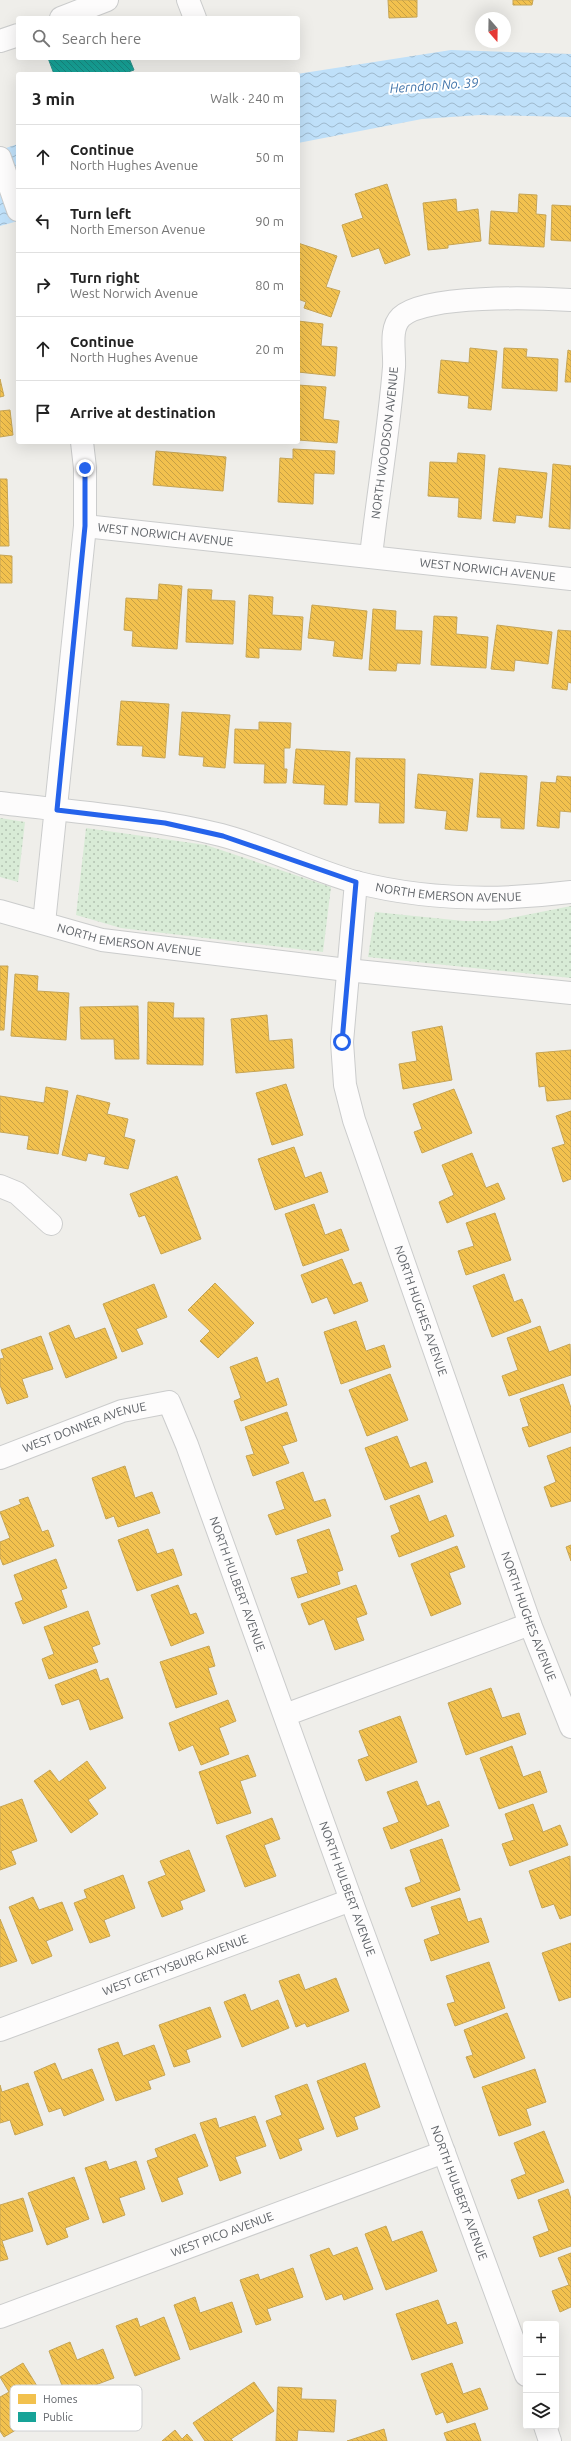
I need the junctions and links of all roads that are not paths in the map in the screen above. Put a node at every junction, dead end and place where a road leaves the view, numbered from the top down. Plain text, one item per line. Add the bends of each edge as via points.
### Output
1 (107, 0) edge
2 (188, 0) edge
3 (66, 16) edge
4 (194, 16) edge
5 (16, 36) edge
6 (0, 41) edge
7 (0, 158) edge
8 (16, 204) edge
9 (571, 300) edge
10 (82, 444) edge
11 (85, 526) junction
12 (371, 556) junction
13 (571, 579) edge
14 (0, 803) edge
15 (57, 810) junction
16 (356, 882) junction
17 (571, 892) edge
18 (0, 910) edge
19 (44, 923) junction
20 (347, 970) junction
21 (571, 993) edge
22 (0, 1186) edge
23 (51, 1224) dead end
24 (169, 1402) joint
25 (0, 1458) edge
26 (530, 1624) junction
27 (285, 1715) junction
28 (571, 1727) edge
29 (351, 1900) junction
30 (0, 2030) edge
31 (444, 2152) junction
32 (0, 2317) edge
33 (523, 2367) edge
34 (546, 2429) edge
35 (550, 2441) edge

1 - 3 street
2 - 4 street
5 - 6 street
7 - 8 street
9 - 12 street, NORTH WOODSON AVENUE via 529,298 465,301 414,308 400,317 394,329 394,366
10 - 11 street
11 - 12 street, WEST NORWICH AVENUE
11 - 15 street, WEST NORWICH AVENUE
12 - 13 street, WEST NORWICH AVENUE
14 - 15 street, NORTH EMERSON AVENUE
15 - 16 street, NORTH EMERSON AVENUE via 165,823 223,836
15 - 19 street, WEST NORWICH AVENUE
16 - 17 street, NORTH EMERSON AVENUE via 420,893 492,899
16 - 20 street, NORTH HUGHES AVENUE
18 - 19 street, NORTH EMERSON AVENUE
19 - 20 street, NORTH EMERSON AVENUE via 102,940
20 - 21 street, NORTH EMERSON AVENUE
20 - 26 street, NORTH HUGHES AVENUE via 342,1042 346,1085 354,1120
22 - 23 street via 18,1193
24 - 25 street, WEST DONNER AVENUE via 122,1411
24 - 27 street, NORTH HULBERT AVENUE
26 - 27 street
26 - 28 street, NORTH HUGHES AVENUE
27 - 29 street, NORTH HULBERT AVENUE
29 - 30 street, WEST GETTYSBURG AVENUE
29 - 31 street, NORTH HULBERT AVENUE
31 - 32 street, WEST PICO AVENUE
31 - 33 street, NORTH HULBERT AVENUE
34 - 35 street

